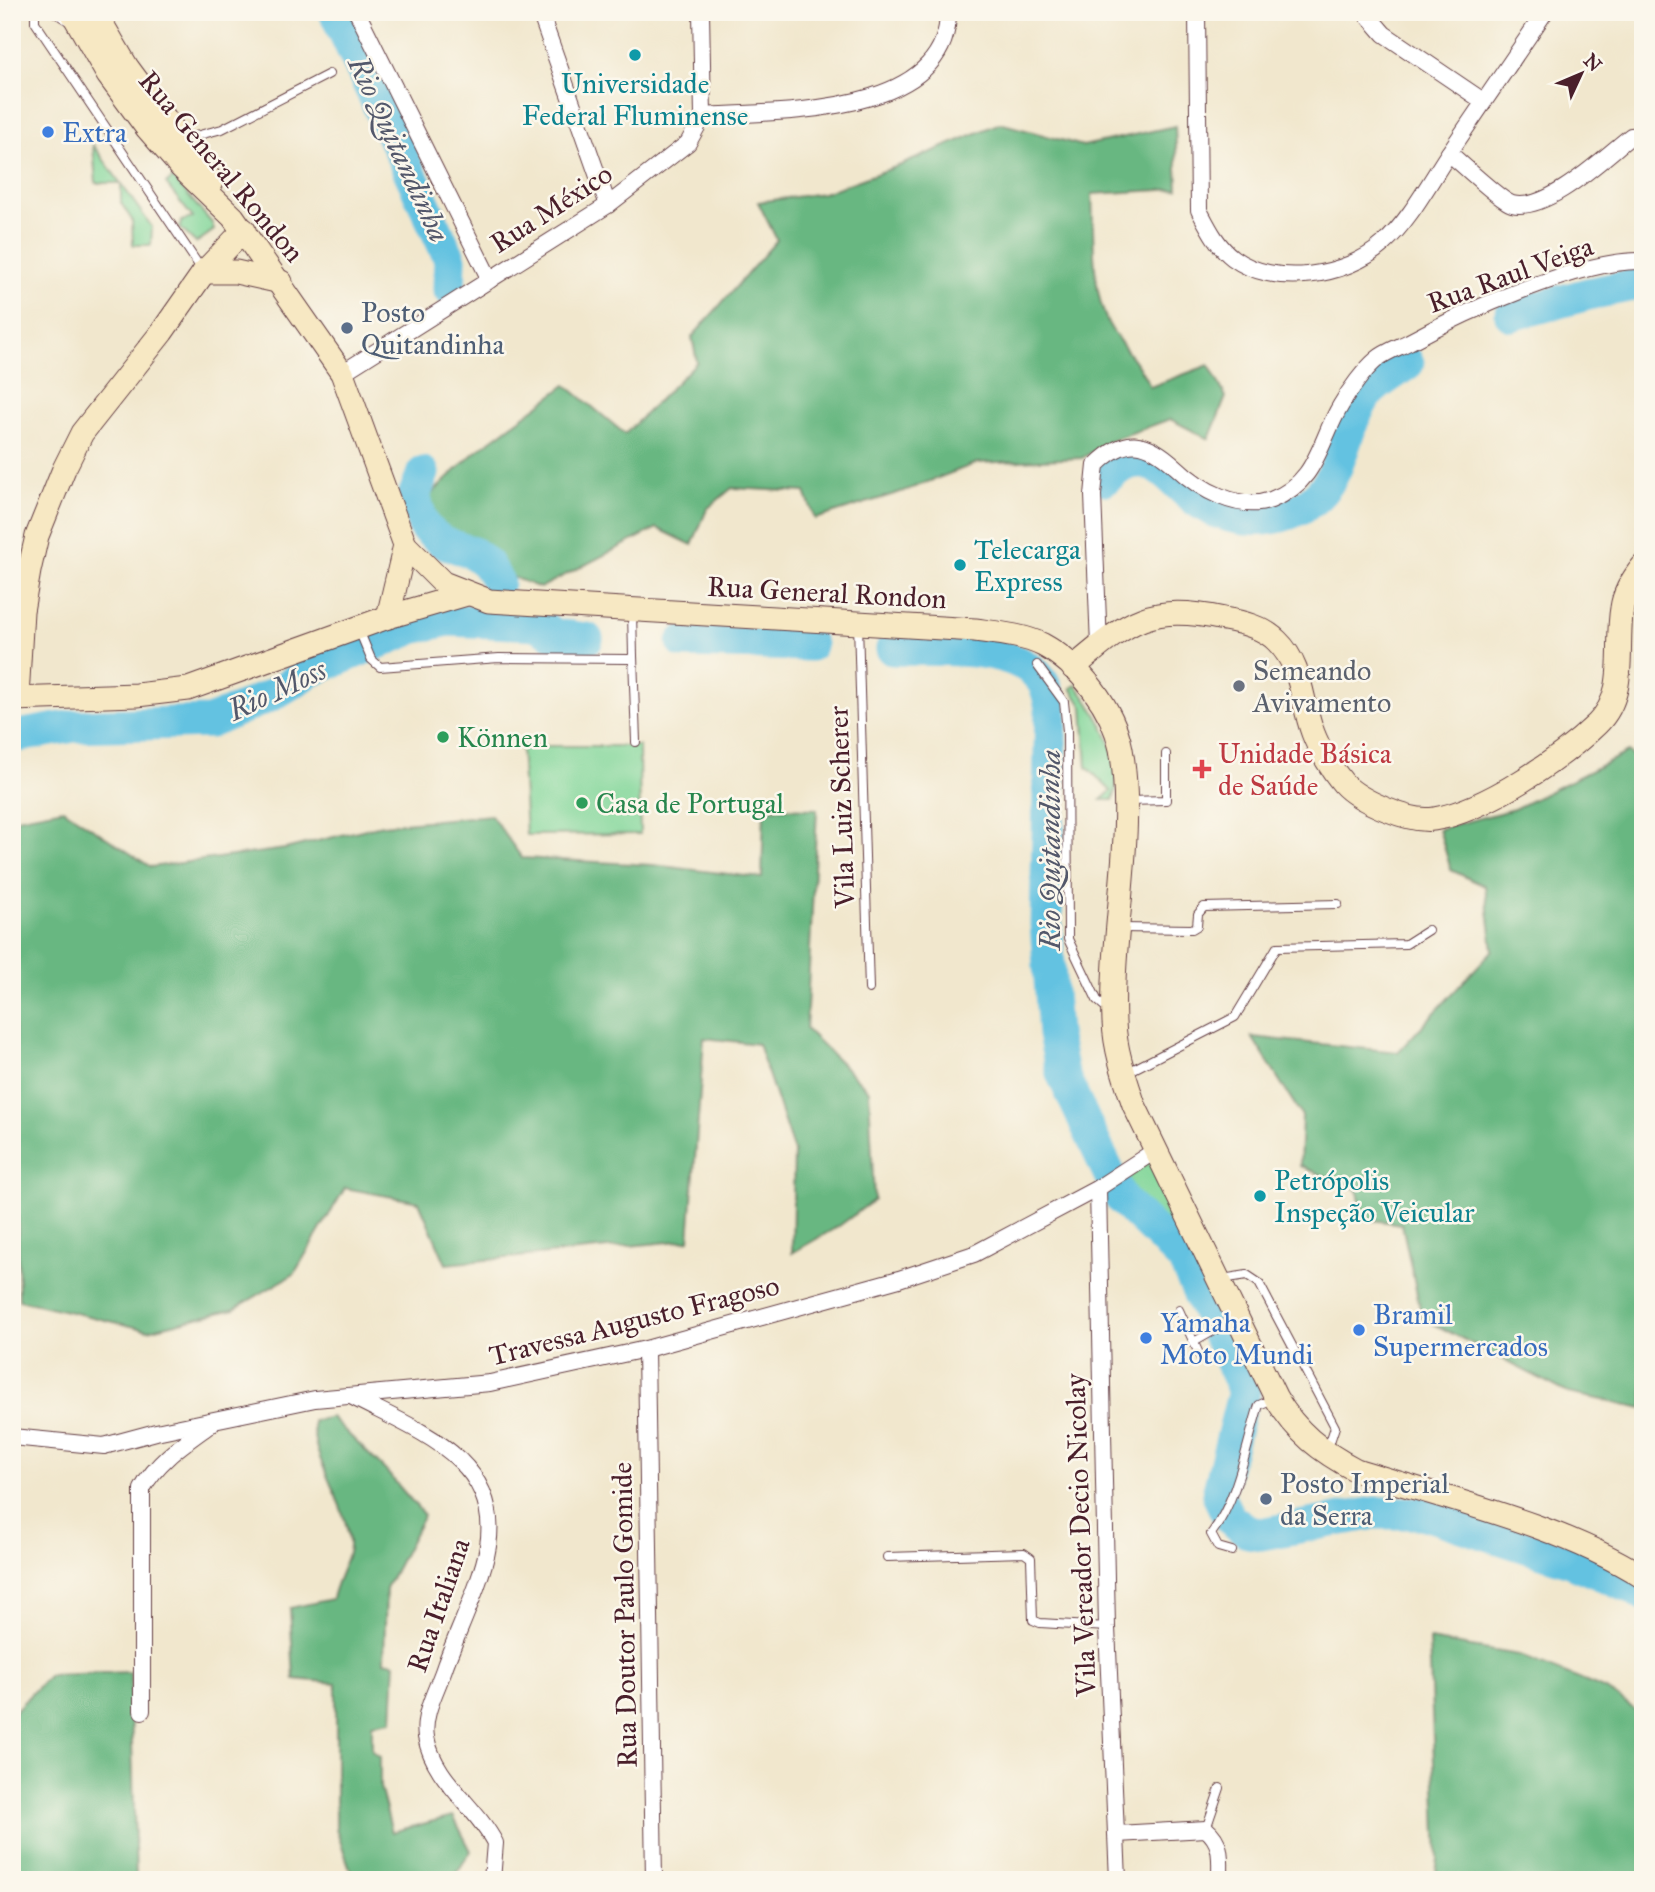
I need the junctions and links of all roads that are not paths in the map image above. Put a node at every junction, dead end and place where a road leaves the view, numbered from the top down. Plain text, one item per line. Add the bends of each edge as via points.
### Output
1 (35, 12) edge
2 (54, 12) edge
3 (95, 12) edge
4 (357, 12) edge
5 (540, 12) edge
6 (701, 12) edge
7 (948, 12) edge
8 (1197, 12) edge
9 (1365, 12) edge
10 (1545, 12) edge
11 (77, 22) edge
12 (329, 74) dead end
13 (1483, 101) junction
14 (704, 116) junction
15 (1643, 135) edge
16 (187, 148) junction
17 (1449, 153) junction
18 (607, 205) junction
19 (239, 224) junction
20 (1643, 261) edge
21 (204, 272) junction
22 (489, 280) junction
23 (281, 282) junction
24 (342, 373) junction
25 (405, 545) junction
26 (1643, 566) edge
27 (467, 594) junction
28 (632, 611) junction
29 (388, 617) junction
30 (858, 624) junction
31 (361, 635) junction
32 (1099, 646) junction
33 (633, 656) junction
34 (1037, 665) dead end
35 (1073, 668) junction
36 (15, 698) edge
37 (636, 742) dead end
38 (1166, 754) dead end
39 (1125, 801) junction
40 (1338, 904) dead end
41 (1118, 928) junction
42 (1428, 930) dead end
43 (869, 989) dead end
44 (1114, 1007) junction
45 (1123, 1074) junction
46 (1156, 1150) junction
47 (1098, 1188) junction
48 (1221, 1279) junction
49 (1179, 1310) dead end
50 (1238, 1317) junction
51 (1194, 1342) junction
52 (646, 1349) junction
53 (1201, 1358) dead end
54 (351, 1396) junction
55 (1276, 1398) junction
56 (216, 1420) junction
57 (12, 1437) edge
58 (1326, 1454) junction
59 (1233, 1551) dead end
60 (887, 1557) dead end
61 (1643, 1577) edge
62 (1107, 1626) junction
63 (142, 1711) dead end
64 (1220, 1788) dead end
65 (1206, 1829) junction
66 (1117, 1834) junction
67 (492, 1880) edge
68 (654, 1880) edge
69 (1118, 1880) edge
70 (1220, 1880) edge

1 - 21 lane via 35,22
2 - 11 lane
3 - 16 main road, Rua General Rondon via 127,67
4 - 22 street
5 - 18 street
6 - 14 street
7 - 14 street via 944,41 924,71 881,92 832,107
8 - 17 street via 1199,210 1231,258 1285,277 1356,263 1383,244 1405,218
9 - 13 street via 1384,34
10 - 13 street
11 - 19 main road, Rua General Rondon via 147,128
12 - 16 lane
13 - 17 street
14 - 18 street, Rua México via 675,155
15 - 17 street via 1631,136 1547,200 1527,205 1510,204
16 - 19 main road, Rua General Rondon
18 - 22 street, Rua México
19 - 21 main road
19 - 23 main road, Rua General Rondon
20 - 32 street, Rua Raul Veiga via 1602,266 1473,309 1377,359 1340,405 1319,458 1273,500 1233,502 1213,493 1148,445 1111,450 1096,465 1093,495
21 - 23 main road via 236,272
21 - 36 main road via 82,433 64,469 37,536 29,571
22 - 24 street, Rua México
23 - 24 main road, Rua General Rondon
24 - 25 main road, Rua General Rondon
25 - 27 main road, Rua General Rondon via 443,583
25 - 29 main road
26 - 32 main road via 1622,608 1619,681 1612,703 1598,723 1519,784 1459,813 1432,820 1405,816 1370,802 1344,784 1313,734 1290,658 1263,630 1208,615 1169,612 1140,618
27 - 28 main road, Rua General Rondon via 489,601
27 - 29 main road
28 - 30 main road, Rua General Rondon
28 - 33 lane
29 - 31 main road
30 - 35 main road, Rua General Rondon via 1016,636 1043,645
30 - 43 lane, Vila Luiz Scherer
31 - 33 lane via 368,654 380,667 499,658
31 - 36 main road via 188,688 137,695
32 - 35 main road
33 - 37 lane
34 - 44 lane via 1063,702 1066,721 1068,939 1097,1000
35 - 39 main road, Rua General Rondon via 1089,683 1107,713 1120,748
38 - 39 lane via 1166,800
39 - 41 main road, Rua General Rondon
40 - 41 lane via 1204,907 1192,929
41 - 44 main road, Rua General Rondon
42 - 45 lane via 1406,944 1277,947 1235,1017
44 - 45 main road, Rua General Rondon
45 - 46 main road, Rua General Rondon
46 - 47 street, Travessa Augusto Fragoso
46 - 48 main road, Rua General Rondon
47 - 52 street, Travessa Augusto Fragoso via 974,1254 934,1269
47 - 62 street, Vila Vereador Decio Nicolay
48 - 50 main road, Rua General Rondon
48 - 58 lane via 1247,1275 1259,1283 1335,1427
49 - 51 lane
50 - 51 lane
50 - 55 main road, Rua General Rondon
51 - 53 lane
52 - 54 street, Travessa Augusto Fragoso via 490,1383
52 - 68 street, Rua Doutor Paulo Gomide
54 - 56 street, Travessa Augusto Fragoso
54 - 67 street, Rua Italiana via 461,1460 488,1499 488,1549 431,1704 426,1736 446,1778 495,1843
55 - 58 main road, Rua General Rondon via 1292,1423
55 - 59 lane via 1259,1405 1229,1499 1211,1534 1217,1547
56 - 57 street, Travessa Augusto Fragoso via 104,1446
56 - 63 street via 176,1449 150,1474 142,1489
58 - 61 main road, Rua General Rondon via 1356,1470 1569,1539 1614,1558
60 - 62 lane via 1024,1553 1031,1558 1033,1620
62 - 66 street, Vila Vereador Decio Nicolay
64 - 65 lane
65 - 66 street
65 - 70 street via 1220,1847
66 - 69 street, Vila Vereador Decio Nicolay

